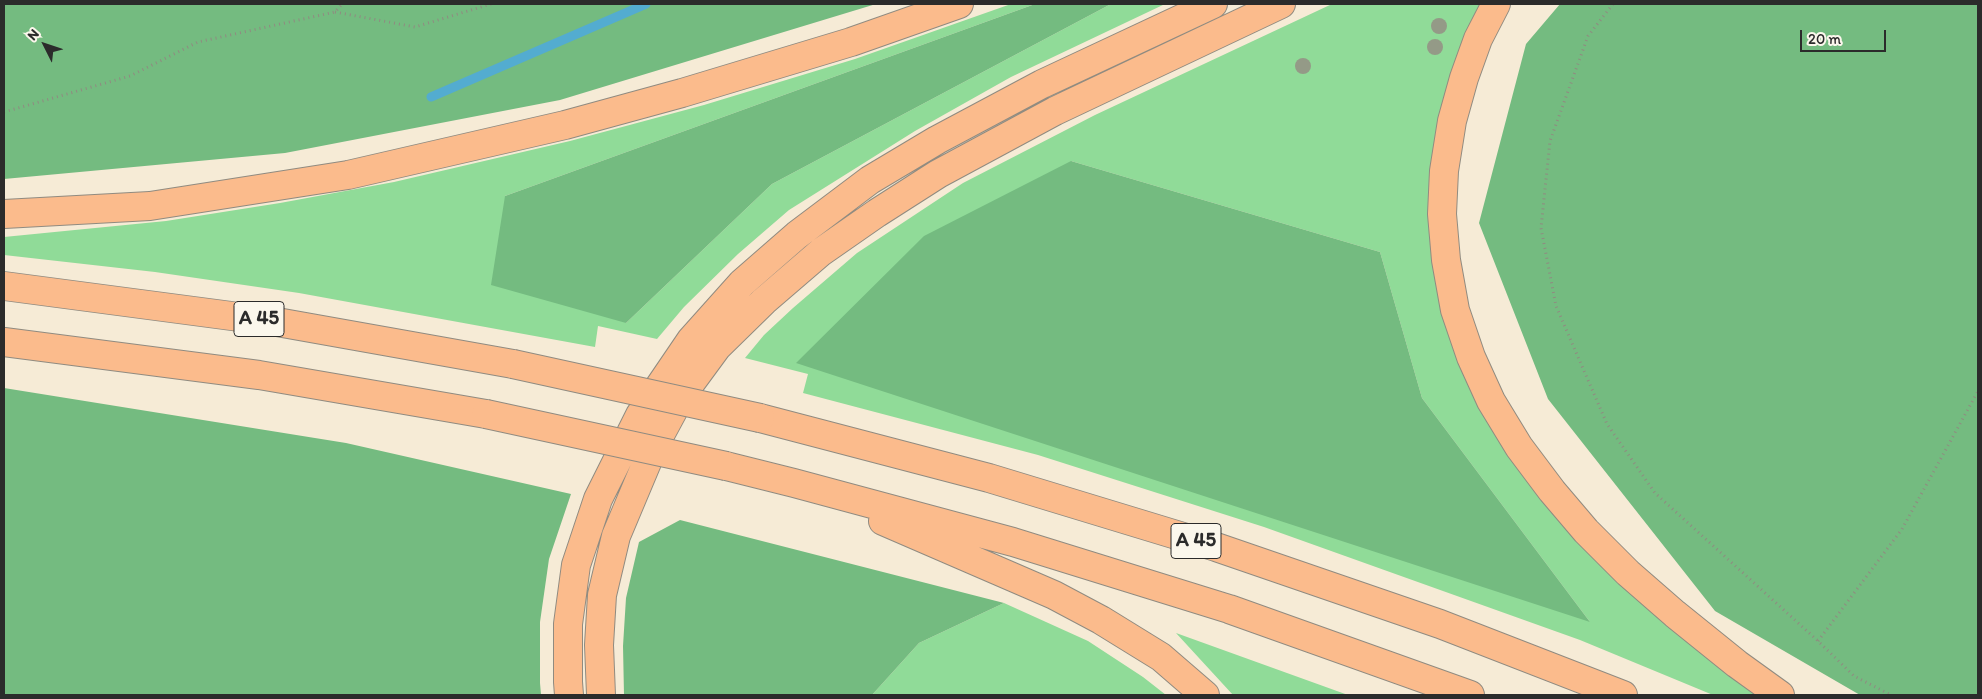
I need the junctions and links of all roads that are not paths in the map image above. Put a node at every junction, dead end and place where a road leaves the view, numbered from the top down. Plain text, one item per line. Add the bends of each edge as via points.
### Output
1 (959, 4) edge
2 (1213, 4) edge
3 (1281, 4) edge
4 (1496, 4) edge
5 (4, 214) edge
6 (4, 286) edge
7 (4, 342) edge
8 (794, 483) junction
9 (569, 695) edge
10 (601, 695) edge
11 (1206, 695) edge
12 (1470, 695) edge
13 (1623, 695) edge
14 (1780, 695) edge

1 - 5 highway via 851,42 682,94 348,175 150,206
2 - 9 highway via 1042,84 937,140 870,180 742,282 691,340 640,415 598,499 576,565 568,624
3 - 10 highway via 1055,111 938,174 820,252 717,347 682,396 653,448 616,536 602,594
4 - 14 highway via 1478,39 1464,78 1452,120 1444,171 1442,214 1446,260 1455,310 1471,357 1491,401 1519,447 1586,531 1675,614
6 - 13 highway, A 45, bridge via 277,322 513,364 760,418 989,478 1216,547 1440,624
7 - 8 highway, A 45, bridge via 259,375 486,414
8 - 11 highway via 1045,591 1161,657
8 - 12 highway, A 45 via 1013,542 1229,609

